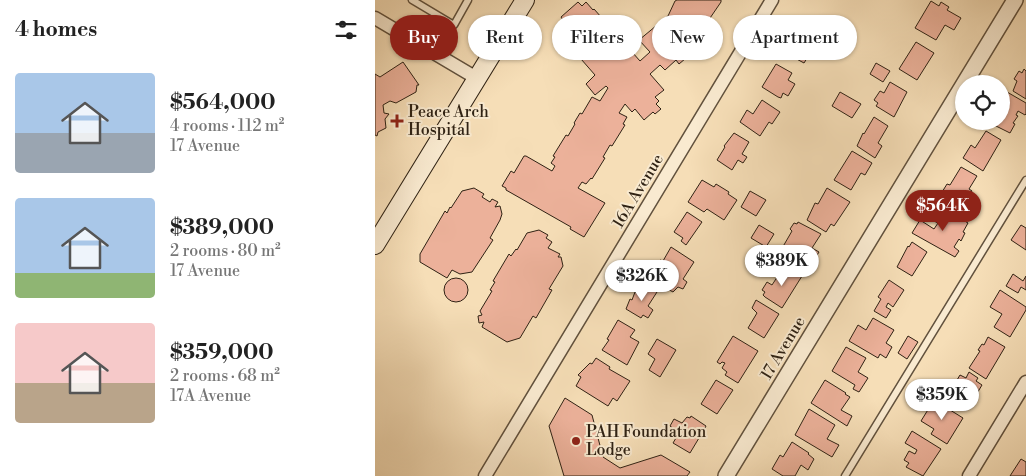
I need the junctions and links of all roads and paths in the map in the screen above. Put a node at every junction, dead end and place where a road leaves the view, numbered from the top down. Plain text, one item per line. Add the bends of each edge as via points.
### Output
1 (412, 0) edge
2 (468, 0) edge
3 (525, 0) edge
4 (772, 0) edge
5 (1015, 0) edge
6 (375, 18) edge
7 (969, 75) edge
8 (477, 79) junction
9 (955, 99) edge
10 (1026, 180) edge
11 (375, 246) edge
12 (1026, 382) edge
13 (485, 476) edge
14 (726, 476) edge
15 (845, 476) edge
16 (969, 476) edge

1 - 2 lane via 454,25
3 - 8 main road
4 - 13 street, 16A Avenue
5 - 7 street, 17 Avenue
6 - 8 street
8 - 11 main road
9 - 14 street, 17 Avenue
10 - 15 lane
12 - 16 street

